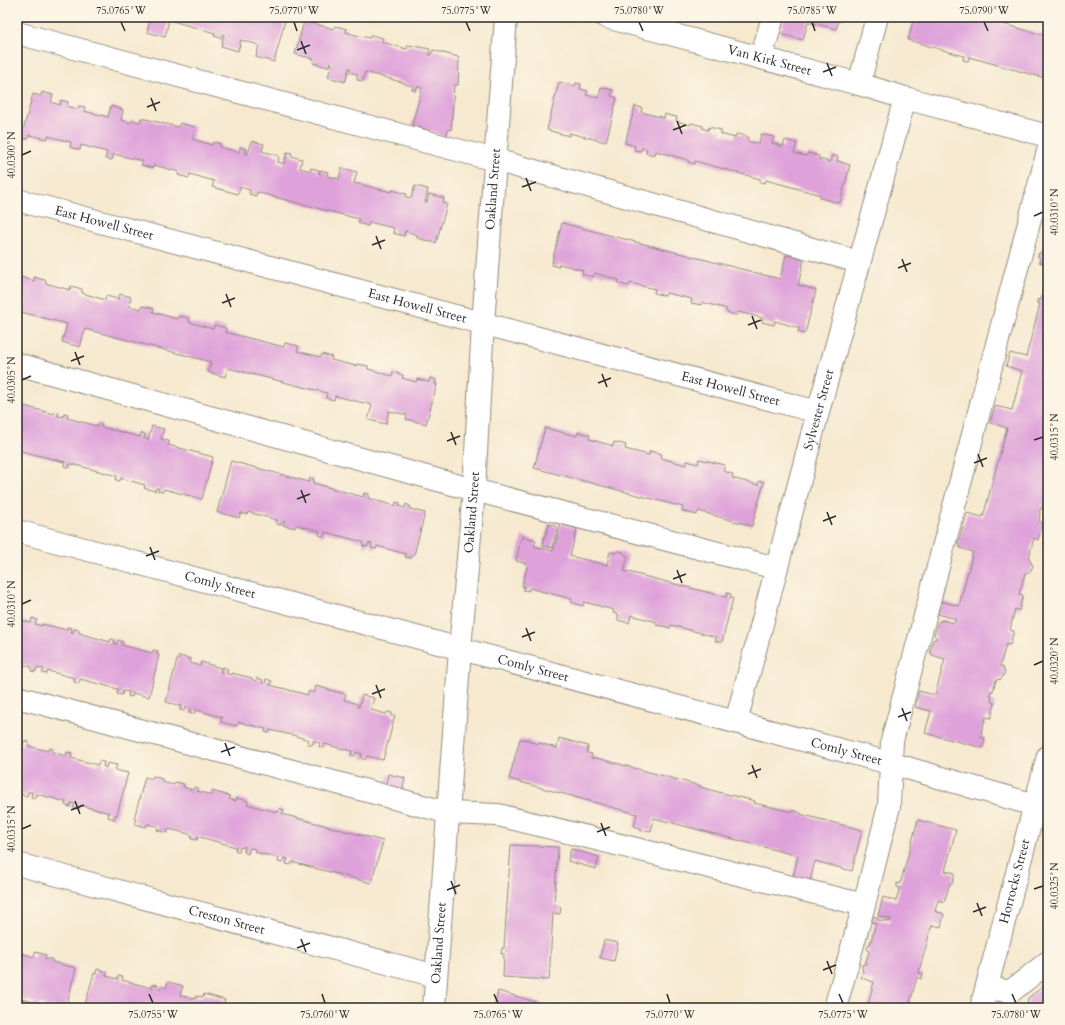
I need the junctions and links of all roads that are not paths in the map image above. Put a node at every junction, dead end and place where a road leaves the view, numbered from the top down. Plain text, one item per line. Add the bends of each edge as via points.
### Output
1 (506, 17) edge
2 (606, 17) edge
3 (773, 17) edge
4 (877, 17) edge
5 (17, 33) edge
6 (761, 58) junction
7 (859, 84) junction
8 (904, 98) junction
9 (1048, 136) edge
10 (1048, 151) edge
11 (495, 160) junction
12 (17, 200) edge
13 (859, 262) junction
14 (483, 323) junction
15 (17, 364) edge
16 (818, 412) junction
17 (474, 490) junction
18 (17, 532) edge
19 (776, 568) junction
20 (460, 649) junction
21 (17, 697) edge
22 (736, 722) junction
23 (1048, 756) edge
24 (891, 764) junction
25 (1042, 807) edge
26 (449, 813) junction
27 (17, 864) edge
28 (864, 905) junction
29 (1048, 962) edge
30 (436, 976) junction
31 (987, 987) junction
32 (434, 1008) edge
33 (835, 1008) edge
34 (981, 1008) edge

1 - 11 street, Oakland Street
2 - 6 street, Van Kirk Street
3 - 6 street
4 - 7 street
5 - 11 street
6 - 7 street, Van Kirk Street
7 - 8 street, Van Kirk Street
8 - 9 street, Van Kirk Street
8 - 13 street, Sylvester Street
10 - 24 street via 892,741
11 - 13 street
11 - 14 street, Oakland Street
12 - 14 street, East Howell Street
13 - 16 street, Sylvester Street
14 - 16 street, East Howell Street
14 - 17 street, Oakland Street
15 - 17 street
16 - 19 street, Sylvester Street
17 - 19 street
17 - 20 street, Oakland Street
18 - 20 street, Comly Street
19 - 22 street, Sylvester Street
20 - 22 street, Comly Street
20 - 26 street, Oakland Street
21 - 26 street
22 - 24 street, Comly Street
23 - 25 street, Horrocks Street
24 - 25 street, Comly Street
24 - 28 street via 889,806
25 - 31 street, Horrocks Street
26 - 28 street via 498,815
26 - 30 street, Oakland Street
27 - 30 street, Creston Street
28 - 33 street
29 - 31 street via 1010,992
30 - 32 street, Oakland Street
31 - 34 street, Horrocks Street

